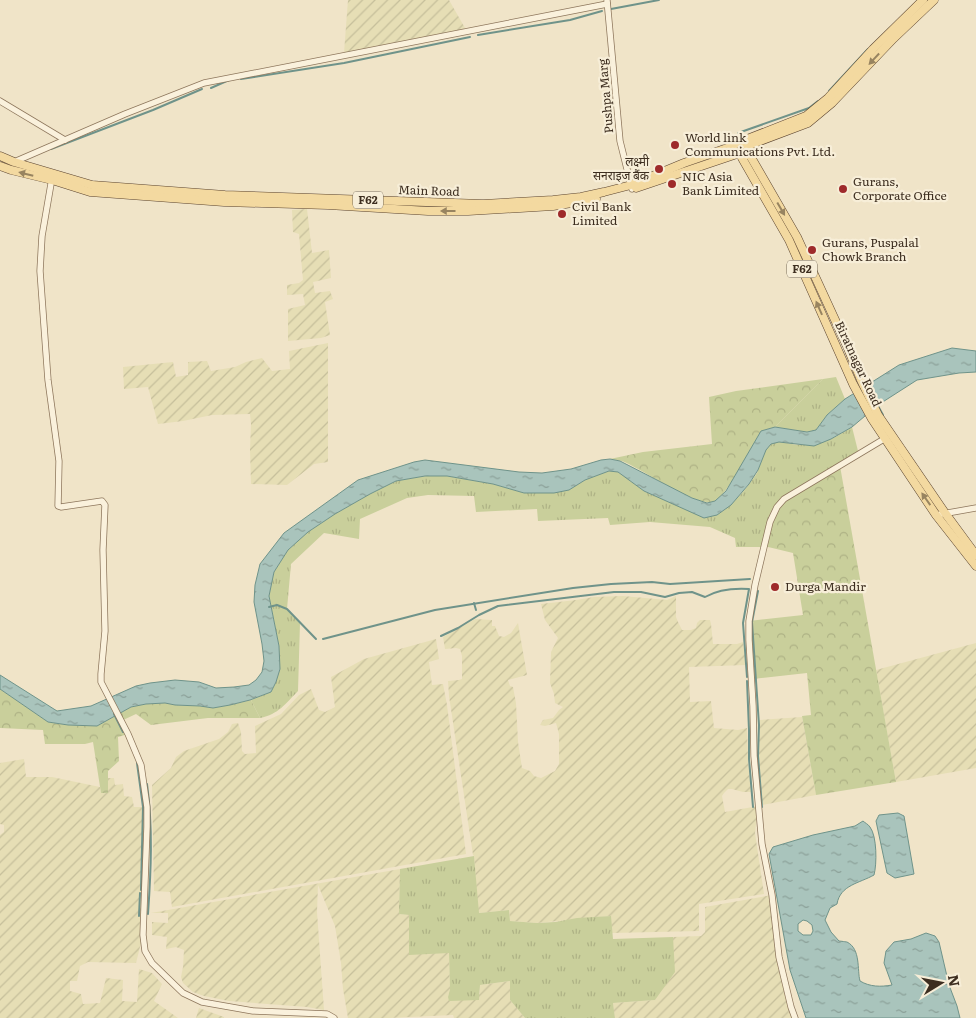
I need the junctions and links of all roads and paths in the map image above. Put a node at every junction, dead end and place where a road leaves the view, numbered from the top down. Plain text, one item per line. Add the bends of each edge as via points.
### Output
1 (923, 0) edge
2 (934, 0) edge
3 (607, 2) edge
4 (0, 101) edge
5 (65, 140) junction
6 (741, 150) junction
7 (0, 156) edge
8 (14, 162) junction
9 (0, 166) edge
10 (52, 177) junction
11 (632, 187) junction
12 (875, 417) junction
13 (884, 439) junction
14 (976, 508) edge
15 (945, 513) junction
16 (936, 515) junction
17 (976, 556) edge
18 (976, 566) edge
19 (334, 1018) edge
20 (795, 1018) edge

1 - 6 main road via 872,49 828,98 806,116
2 -> 6 main road via 808,123
3 - 5 street via 204,83
3 - 11 street, Pushpa Marg via 620,142
4 - 5 street
5 - 8 street
6 - 11 main road, Main Road / F62 via 692,160
6 - 12 main road, Biratnagar Road / F62 via 789,240
7 - 8 main road, Main Road / F62
8 - 10 main road, Main Road / F62
10 -> 9 main road, Main Road / F62
10 - 11 main road, Main Road / F62 via 92,185 147,190 483,204 581,197
10 - 19 street via 40,271 48,380 59,460 58,506 104,503 105,631 101,674 105,690 141,765 147,807 145,951 152,963 183,993 202,1002 253,1011 327,1014
12 - 13 main road, Biratnagar Road / F62
12 - 15 main road, Biratnagar Road / F62
16 -> 13 main road, Biratnagar Road / F62
13 - 20 street via 784,499 777,507 766,538 749,621 754,756 761,834 779,956
14 - 15 street
15 - 16 street
15 - 17 main road, Biratnagar Road / F62
16 - 18 main road, Biratnagar Road / F62

